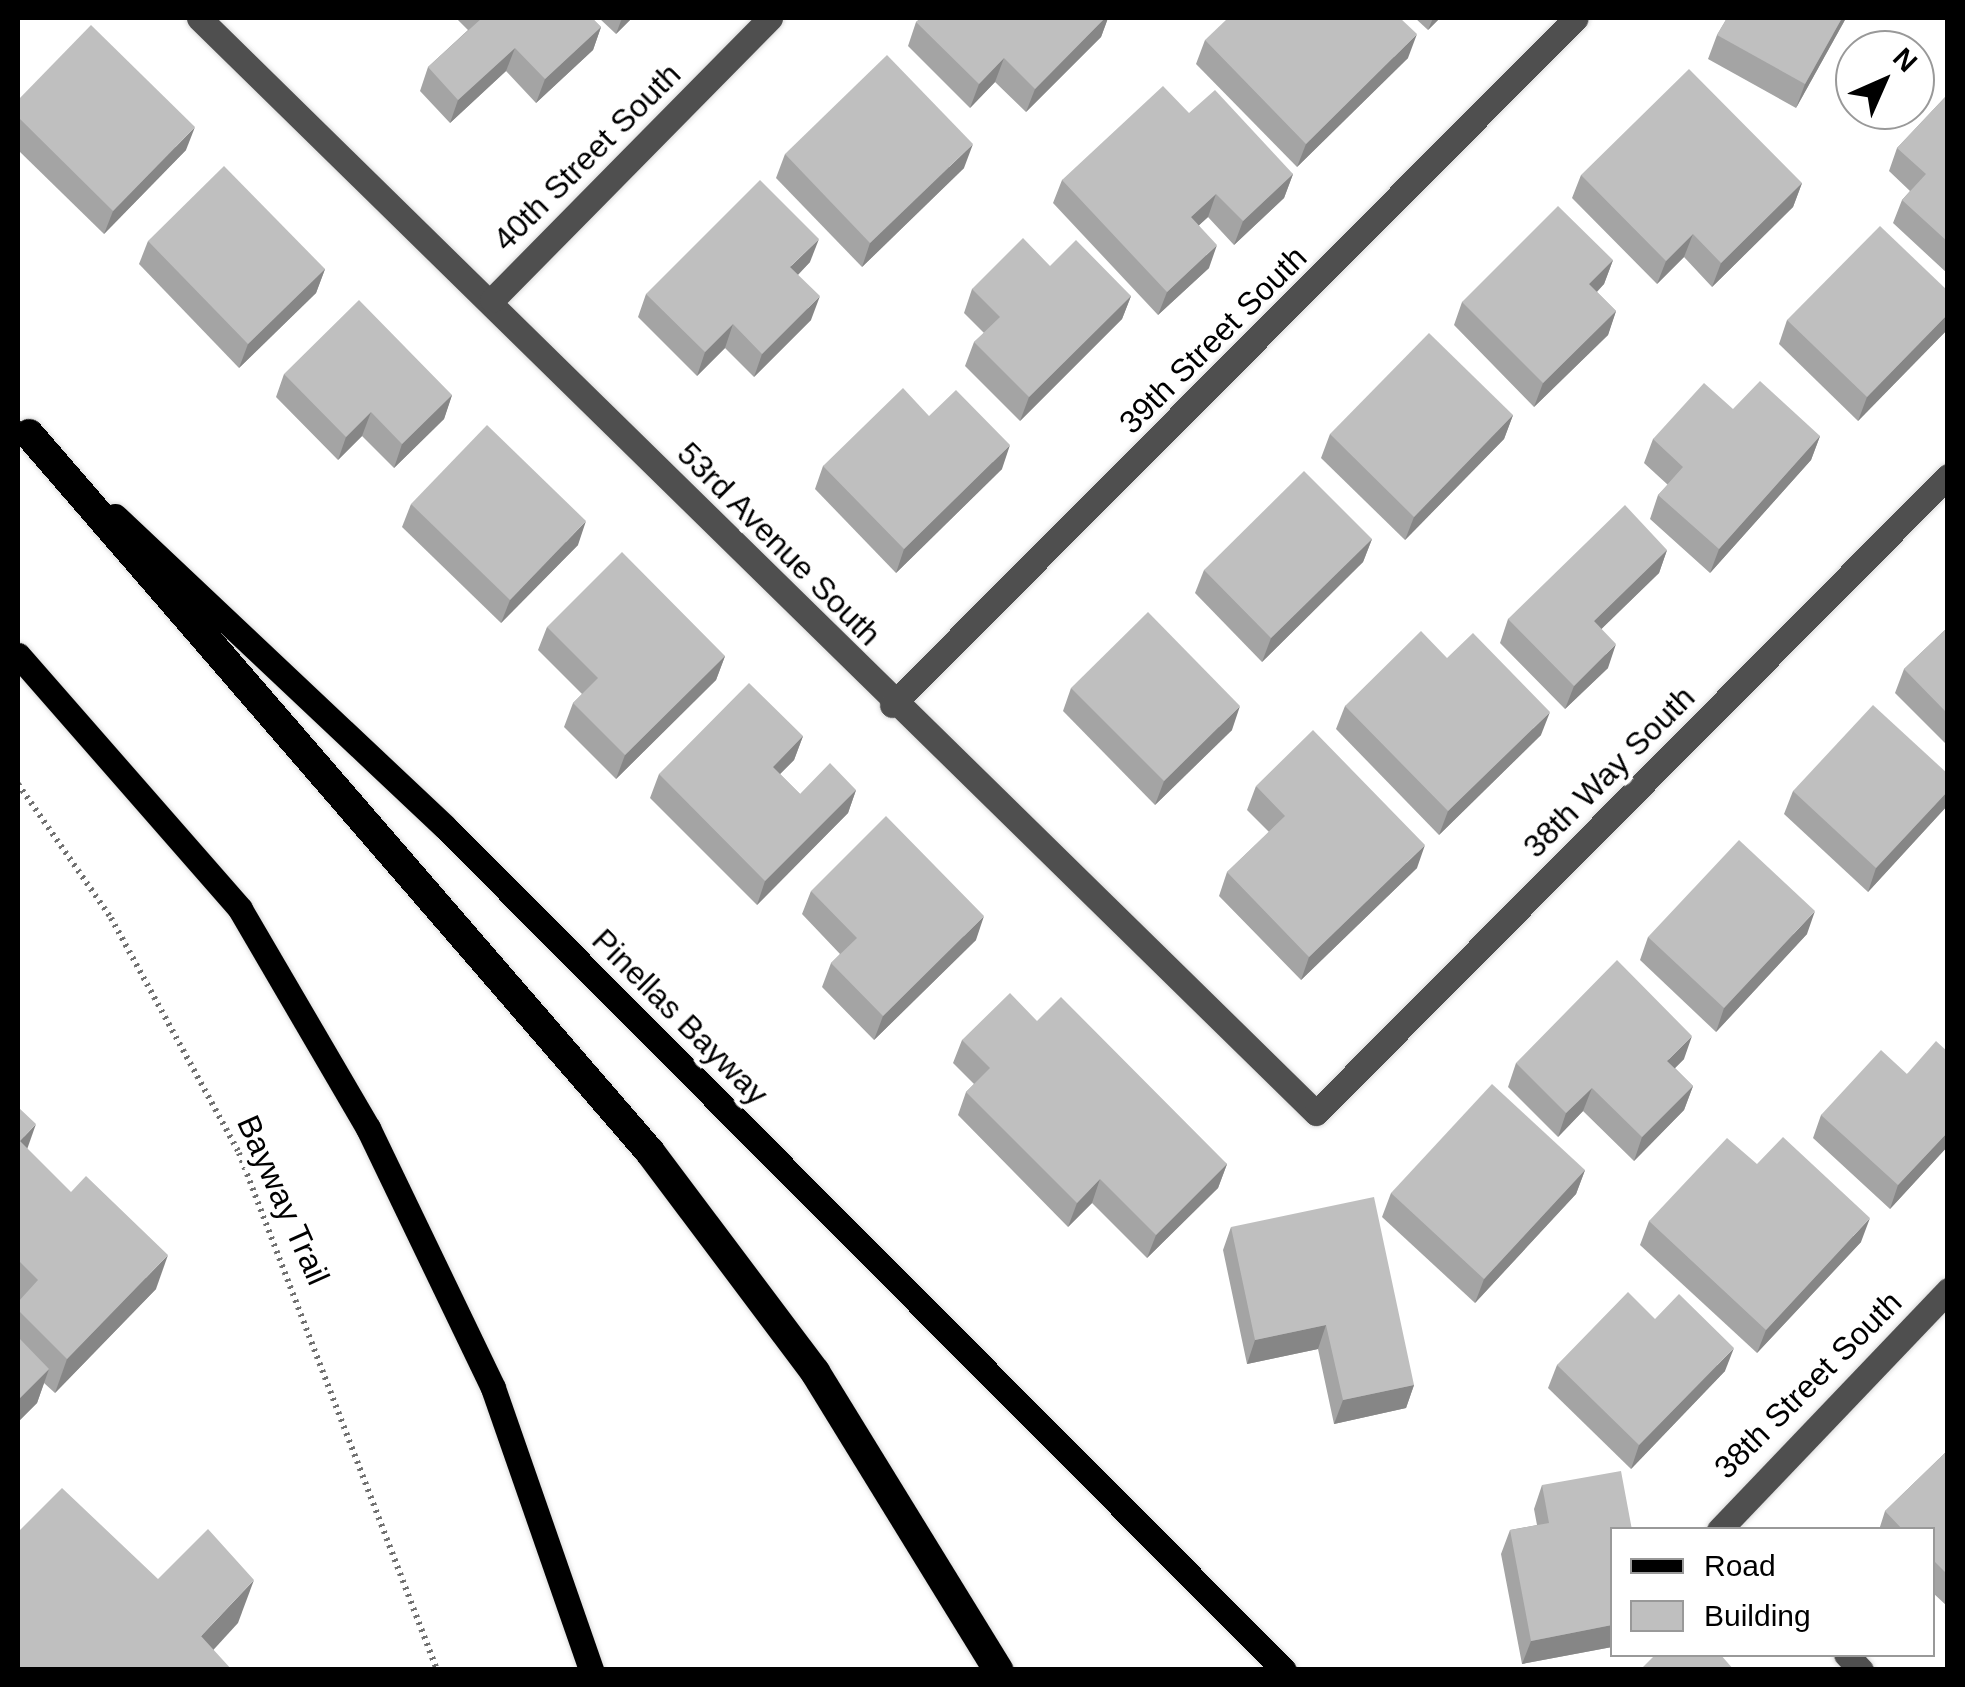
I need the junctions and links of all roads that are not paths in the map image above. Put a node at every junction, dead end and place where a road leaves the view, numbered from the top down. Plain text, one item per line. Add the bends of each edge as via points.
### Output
1 (200, 18) edge
2 (770, 18) edge
3 (1576, 18) edge
4 (492, 300) junction
5 (23, 428) edge
6 (1948, 476) edge
7 (18, 654) edge
8 (892, 705) junction
9 (1316, 1113) joint
10 (1948, 1290) edge
11 (1717, 1527) edge
12 (591, 1670) edge
13 (998, 1670) edge
14 (1284, 1670) edge

1 - 4 street, 53rd Avenue South
2 - 4 street, 40th Street South
3 - 8 street, 39th Street South
4 - 8 street, 53rd Avenue South
5 - 13 highway via 650,1152 815,1372
5 - 14 main road, Pinellas Bayway via 445,827
6 - 9 street, 38th Way South
7 - 12 main road via 240,909 368,1128 493,1388
8 - 9 street, 53rd Avenue South
10 - 11 street, 38th Street South

